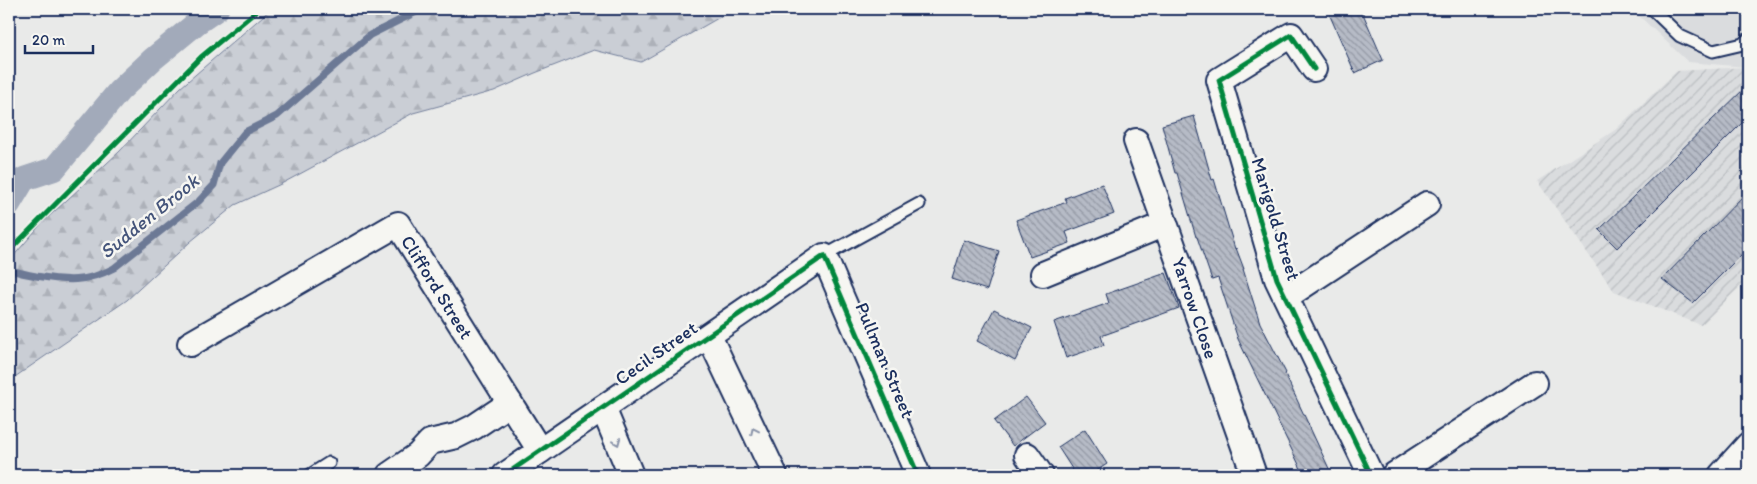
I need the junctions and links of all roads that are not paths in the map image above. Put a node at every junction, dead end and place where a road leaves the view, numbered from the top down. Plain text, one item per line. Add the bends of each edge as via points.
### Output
1 (1652, 9) edge
2 (1748, 39) edge
3 (1314, 68) dead end
4 (1136, 141) dead end
5 (919, 204) dead end
6 (1427, 204) dead end
7 (1165, 224) junction
8 (824, 256) junction
9 (1043, 274) dead end
10 (1286, 297) junction
11 (709, 336) junction
12 (190, 344) dead end
13 (1535, 383) dead end
14 (510, 403) junction
15 (603, 408) junction
16 (1748, 445) edge
17 (540, 451) junction
18 (1027, 455) dead end
19 (329, 463) dead end
20 (310, 475) edge
21 (389, 475) edge
22 (505, 475) edge
23 (631, 475) edge
24 (775, 475) edge
25 (918, 475) edge
26 (1041, 475) edge
27 (1254, 475) edge
28 (1371, 475) edge
29 (1394, 475) edge
30 (1720, 475) edge

1 - 2 lane via 1680,36 1713,51 1743,44
3 - 10 street, Marigold Street via 1291,35 1219,80 1277,279
4 - 7 street, Yarrow Close
5 - 8 lane
6 - 10 street
7 - 9 street
7 - 27 street, Yarrow Close
8 - 11 street, Cecil Street
8 - 25 street, Pullman Street
10 - 28 street, Marigold Street
11 - 15 street, Cecil Street
24 -> 11 street
12 - 14 street, Clifford Street via 398,224
13 - 29 street
14 - 17 street, Clifford Street
14 - 21 street via 462,433 430,442 418,455
15 - 17 street, Cecil Street
15 -> 23 street
16 - 30 street
17 - 22 street, Cecil Street
18 - 26 street
19 - 20 lane

